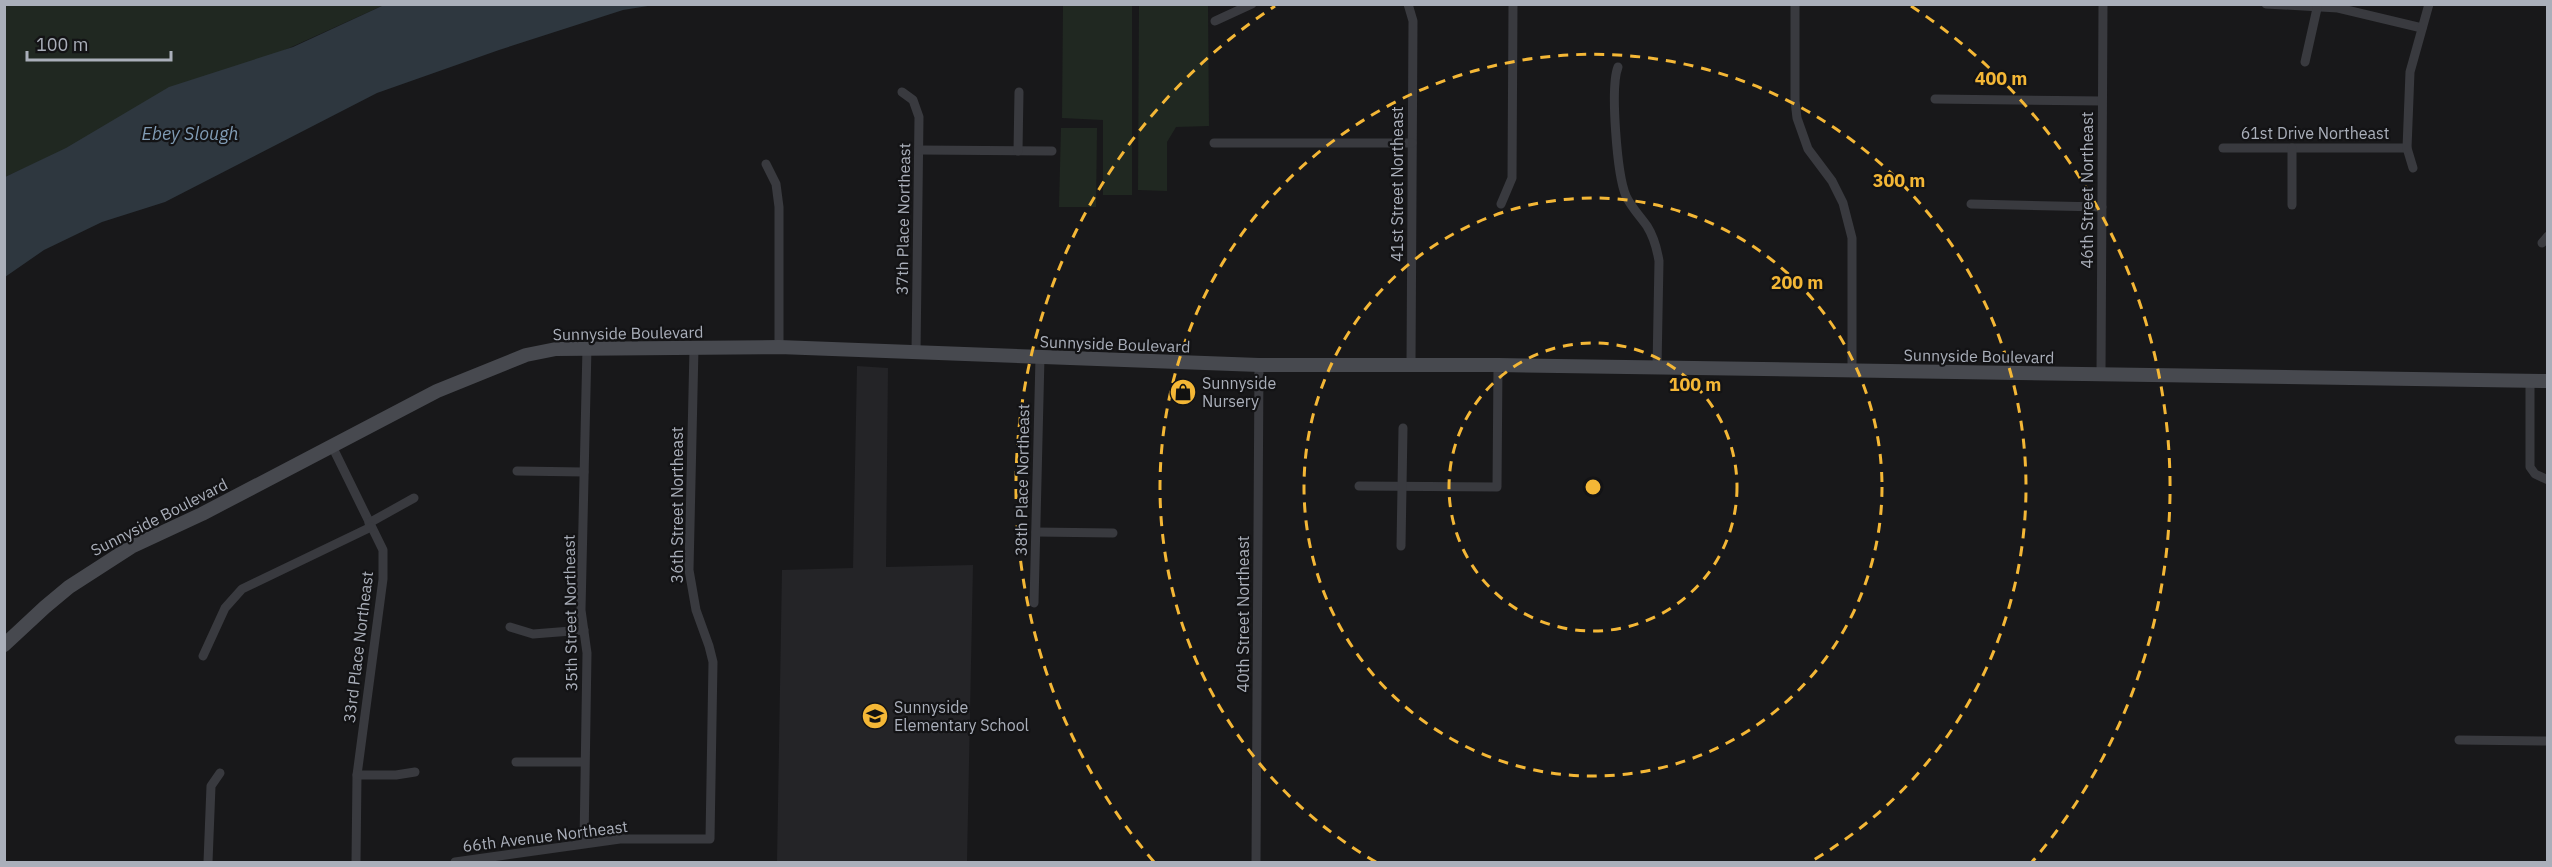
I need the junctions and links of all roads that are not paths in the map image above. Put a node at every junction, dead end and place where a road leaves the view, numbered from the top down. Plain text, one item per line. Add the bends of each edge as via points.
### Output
1 (1252, 4) edge
2 (1408, 4) edge
3 (1513, 4) edge
4 (1795, 4) edge
5 (2103, 4) edge
6 (2266, 4) edge
7 (2429, 4) edge
8 (2318, 6) edge
9 (1215, 21) dead end
10 (2422, 28) junction
11 (2305, 62) dead end
12 (1618, 67) dead end
13 (902, 92) dead end
14 (1019, 93) dead end
15 (1935, 99) dead end
16 (2102, 101) junction
17 (1214, 143) dead end
18 (1412, 143) junction
19 (2223, 148) dead end
20 (2292, 148) junction
21 (2407, 148) junction
22 (919, 150) junction
23 (1018, 151) junction
24 (1052, 151) dead end
25 (766, 164) dead end
26 (2413, 168) dead end
27 (1501, 204) dead end
28 (1971, 204) dead end
29 (2292, 205) dead end
30 (2102, 207) junction
31 (587, 347) junction
32 (779, 347) junction
33 (694, 348) junction
34 (916, 352) junction
35 (1040, 357) junction
36 (1259, 365) junction
37 (1411, 365) junction
38 (1498, 365) junction
39 (1657, 367) junction
40 (1852, 369) junction
41 (2101, 375) junction
42 (2530, 380) junction
43 (2547, 381) edge
44 (1404, 428) dead end
45 (332, 446) junction
46 (517, 471) dead end
47 (584, 472) junction
48 (2547, 480) edge
49 (1359, 486) dead end
50 (1402, 486) junction
51 (414, 498) dead end
52 (370, 525) junction
53 (1036, 532) junction
54 (1113, 533) dead end
55 (1401, 546) dead end
56 (1034, 603) dead end
57 (510, 627) dead end
58 (584, 630) junction
59 (4, 645) edge
60 (203, 656) dead end
61 (2459, 740) dead end
62 (2547, 741) edge
63 (516, 762) dead end
64 (584, 762) junction
65 (415, 772) dead end
66 (220, 773) dead end
67 (357, 775) junction
68 (710, 839) joint
69 (584, 843) junction
70 (208, 862) edge
71 (356, 862) edge
72 (454, 862) edge
73 (1256, 862) edge

1 - 9 street
2 - 18 street, 41st Street Northeast via 1413,21
3 - 27 street via 1512,178
4 - 40 street via 1797,118 1808,149 1843,203 1852,238
5 - 16 street, 46th Street Northeast
6 - 8 street
7 - 10 street
8 - 10 street
8 - 11 street
10 - 21 street via 2410,72
12 - 39 street via 1614,76 1614,110 1625,195 1648,228 1659,261
13 - 22 street, 37th Place Northeast via 913,100 919,117
14 - 23 street
15 - 16 street
16 - 30 street, 46th Street Northeast
17 - 18 street
18 - 37 street, 41st Street Northeast
19 - 20 street, 61st Drive Northeast
20 - 21 street, 61st Drive Northeast
20 - 29 street
21 - 26 street
22 - 23 street
22 - 34 street, 37th Place Northeast
23 - 24 street
25 - 32 street via 776,184 779,207
28 - 30 street
30 - 41 street, 46th Street Northeast
31 - 33 street, Sunnyside Boulevard
31 - 45 street, Sunnyside Boulevard via 526,355 472,374
31 - 47 street, 35th Street Northeast
32 - 33 street, Sunnyside Boulevard
32 - 34 street, Sunnyside Boulevard
33 - 68 street, 36th Street Northeast via 689,570 696,610 713,662
34 - 35 street, Sunnyside Boulevard
35 - 36 street, Sunnyside Boulevard
35 - 53 street, 38th Place Northeast
36 - 37 street, Sunnyside Boulevard
36 - 73 street, 40th Street Northeast
37 - 38 street, Sunnyside Boulevard
38 - 39 street, Sunnyside Boulevard
38 - 50 street via 1497,487
39 - 40 street, Sunnyside Boulevard
40 - 41 street, Sunnyside Boulevard
41 - 42 street, Sunnyside Boulevard
42 - 43 street, Sunnyside Boulevard
42 - 48 street via 2530,467
44 - 50 street
45 - 52 street, 33rd Place Northeast
45 - 59 street, Sunnyside Boulevard via 131,547 69,587
46 - 47 street
47 - 58 street, 35th Street Northeast
49 - 50 street
50 - 55 street
51 - 52 street
52 - 60 street via 242,589 225,608
52 - 67 street, 33rd Place Northeast via 382,550 382,579
53 - 54 street
53 - 56 street, 38th Place Northeast
57 - 58 street via 533,634
58 - 64 street, 35th Street Northeast
61 - 62 street
63 - 64 street
64 - 69 street, 35th Street Northeast
65 - 67 street
66 - 70 street via 211,786
67 - 71 street, 33rd Place Northeast
68 - 69 street, 66th Avenue Northeast
69 - 72 street, 66th Avenue Northeast

